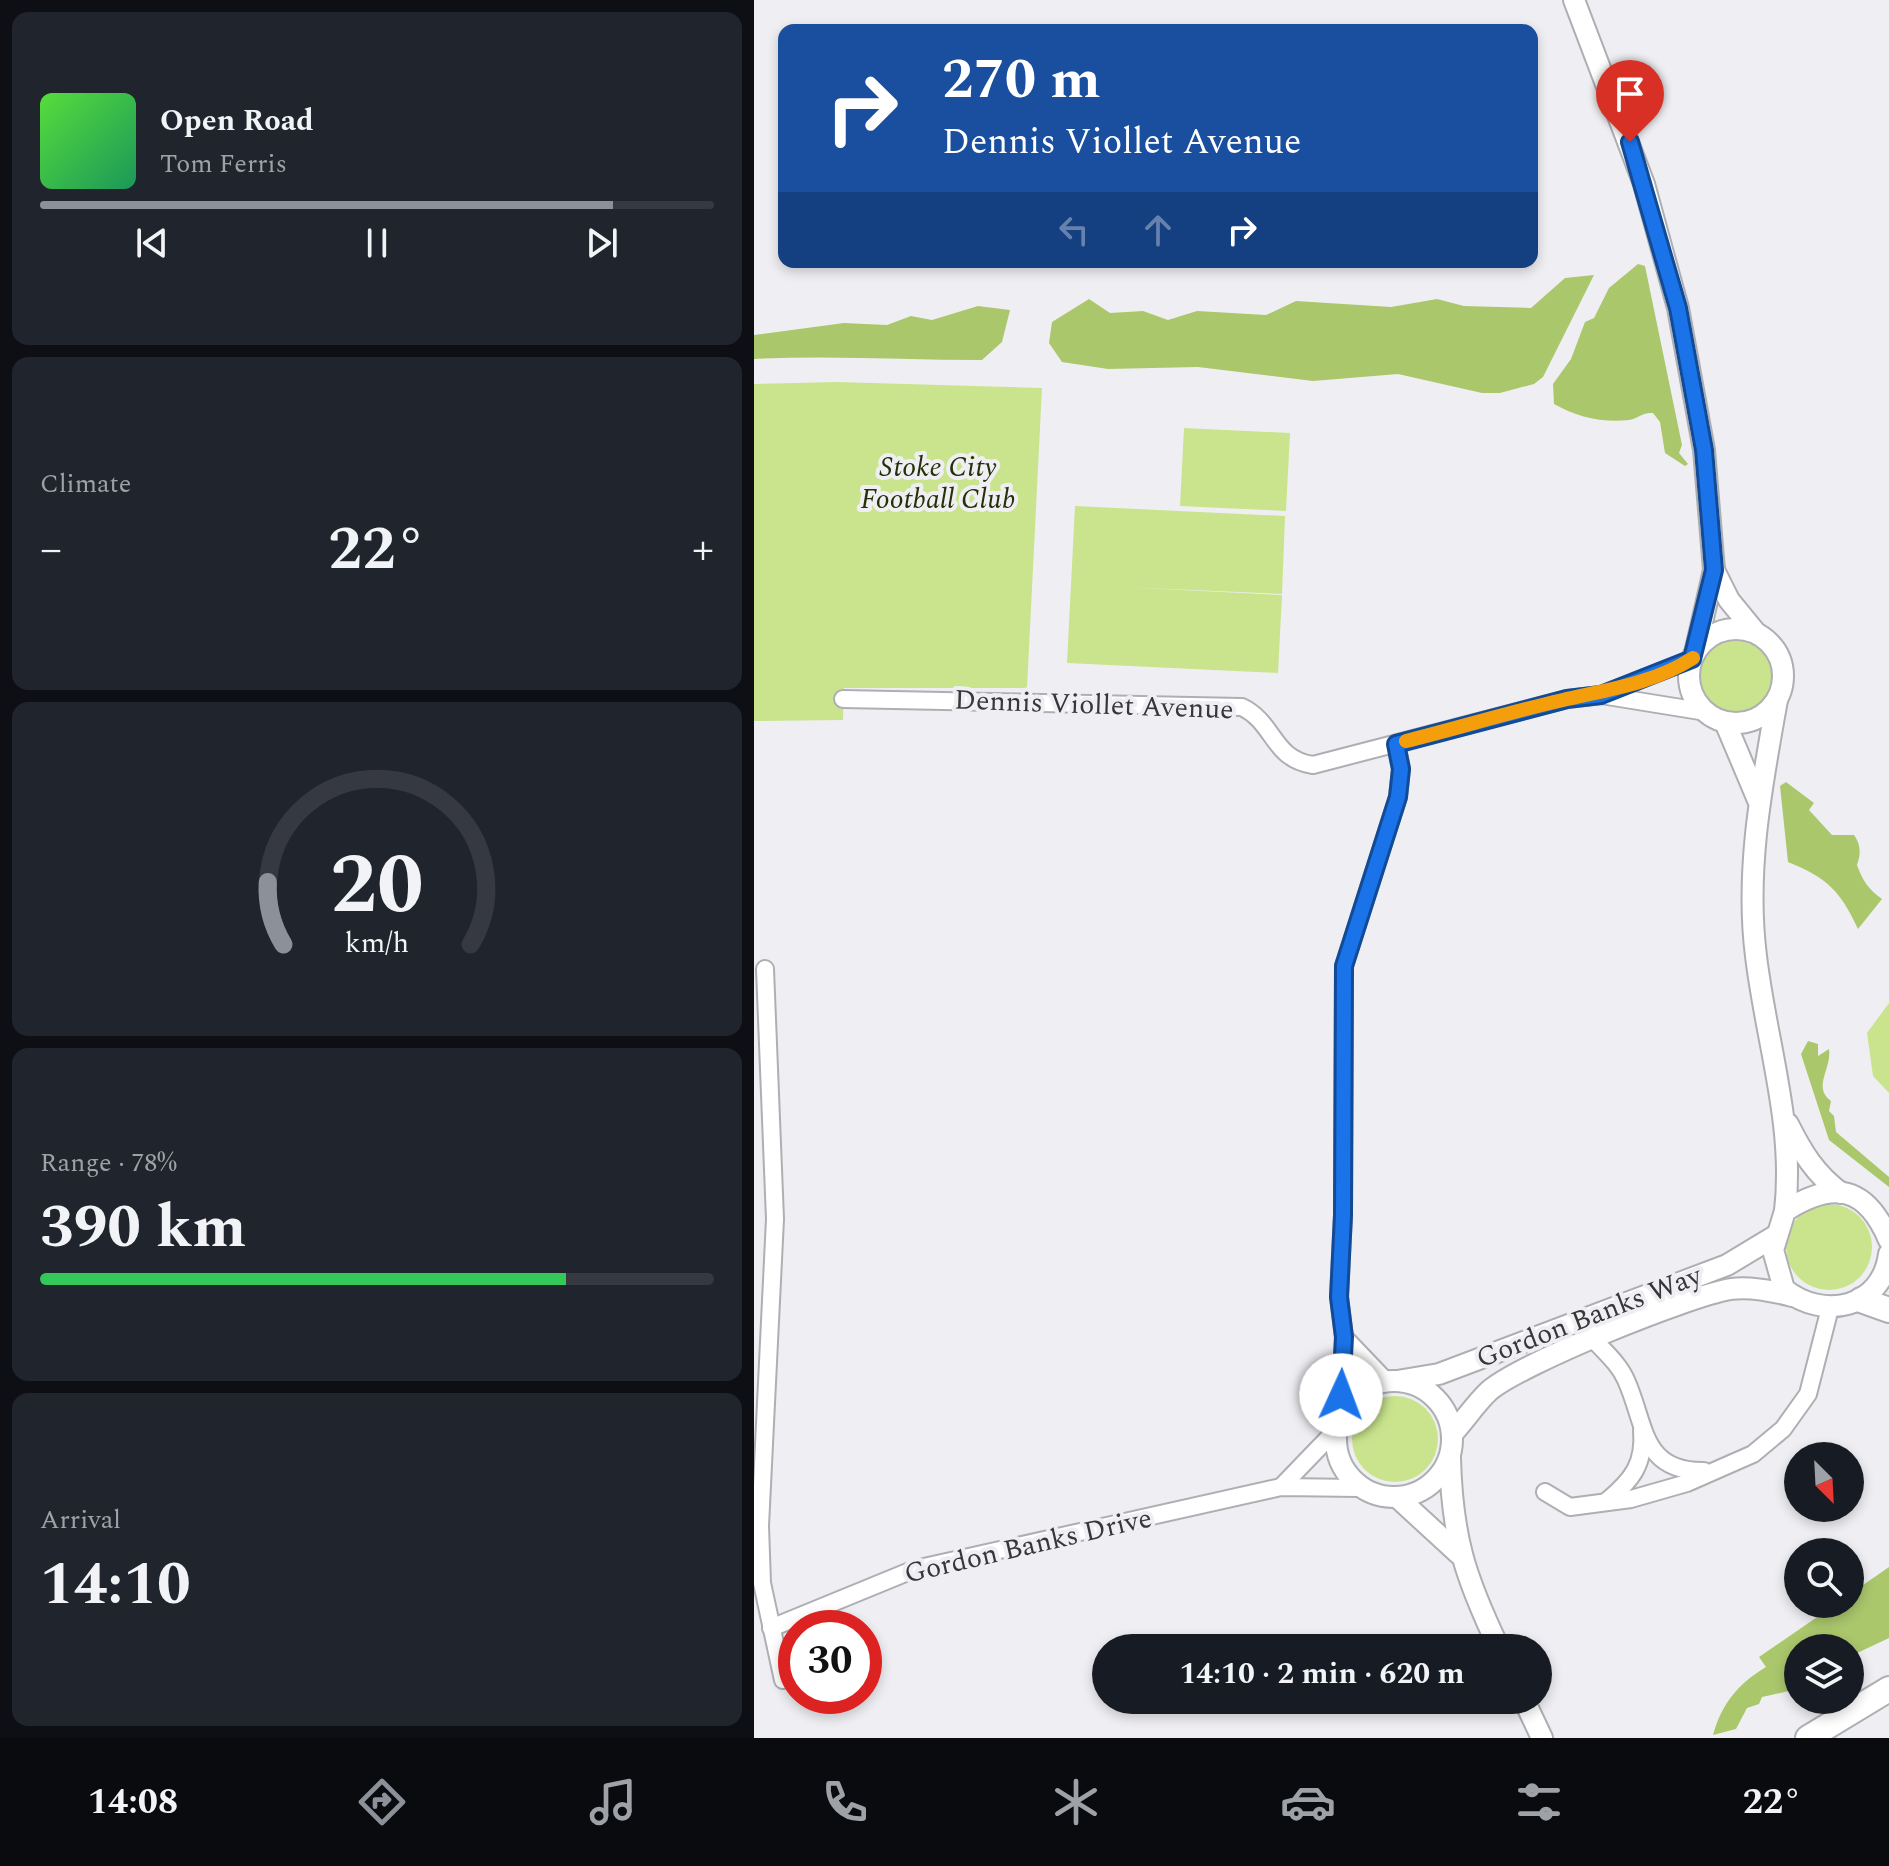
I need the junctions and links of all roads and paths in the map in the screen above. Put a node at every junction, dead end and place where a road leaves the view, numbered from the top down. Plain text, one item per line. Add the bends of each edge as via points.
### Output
1 (1574, 0) edge
2 (1714, 570) junction
3 (1756, 633) junction
4 (1693, 656) junction
5 (1601, 695) junction
6 (843, 699) dead end
7 (1777, 700) junction
8 (1706, 712) junction
9 (1725, 722) junction
10 (1396, 744) junction
11 (1758, 800) junction
12 (765, 969) dead end
13 (1783, 1116) junction
14 (1841, 1193) junction
15 (1785, 1211) junction
16 (1775, 1236) junction
17 (1889, 1240) edge
18 (1889, 1254) edge
19 (1792, 1296) junction
20 (1861, 1300) junction
21 (1830, 1308) junction
22 (1889, 1310) edge
23 (1344, 1337) junction
24 (1594, 1340) junction
25 (1392, 1381) junction
26 (1338, 1422) junction
27 (1641, 1428) junction
28 (1453, 1433) junction
29 (1450, 1458) junction
30 (1713, 1470) junction
31 (1281, 1487) junction
32 (1359, 1488) junction
33 (1545, 1492) dead end
34 (1397, 1497) junction
35 (1605, 1502) junction
36 (1459, 1554) junction
37 (771, 1628) junction
38 (1493, 1634) edge
39 (778, 1658) edge
40 (1889, 1689) edge
41 (1889, 1706) edge
42 (1531, 1714) edge
43 (1542, 1738) edge
44 (1808, 1738) edge
45 (1825, 1738) edge

1 - 2 main road via 1640,171 1678,308 1704,450
2 - 3 main road via 1729,600
2 - 4 main road
3 - 4 main road via 1720,632
3 - 7 main road via 1781,661
4 - 5 street, Dennis Viollet Avenue
4 - 8 main road via 1692,693
5 - 8 street, Dennis Viollet Avenue
5 - 10 street, Dennis Viollet Avenue via 1567,699
6 - 10 street, Dennis Viollet Avenue via 1242,707 1264,723 1289,758 1313,765
7 - 9 main road via 1756,719
7 - 11 main road
8 - 9 main road
9 - 11 main road
10 - 23 street via 1401,769 1398,797 1344,966 1339,1297
11 - 13 main road via 1755,953
12 - 37 street via 775,1224 760,1526 762,1583
13 - 14 main road via 1821,1179
13 - 15 main road
14 - 15 main road via 1811,1196
14 - 17 main road via 1872,1207
15 - 16 main road
16 - 19 main road via 1777,1273
16 - 25 main road, Gordon Banks Way via 1727,1265 1439,1374
18 - 20 main road via 1879,1285
19 - 21 main road, Gordon Banks Way
19 - 24 main road, Gordon Banks Way via 1733,1288
20 - 21 main road
20 - 22 highway
21 - 30 street via 1814,1379 1783,1429 1753,1454
23 - 25 street
23 - 26 street
24 - 27 street via 1620,1368
24 - 28 main road, Gordon Banks Way via 1509,1378 1488,1392
25 - 26 main road via 1368,1388
25 - 28 main road via 1424,1389 1441,1403
26 - 31 street
26 - 32 main road via 1336,1449
27 - 30 street via 1665,1464 1683,1471
27 - 35 street via 1642,1458 1636,1474
28 - 29 main road
29 - 34 main road via 1440,1476 1421,1491
29 - 36 main road
30 - 35 street via 1687,1483
31 - 32 street, Gordon Banks Drive
31 - 37 street, Gordon Banks Drive via 915,1569
32 - 34 main road
33 - 35 street via 1570,1507
34 - 36 main road
36 - 38 main road
37 - 39 street
40 - 44 highway
41 - 45 highway
42 - 43 main road

